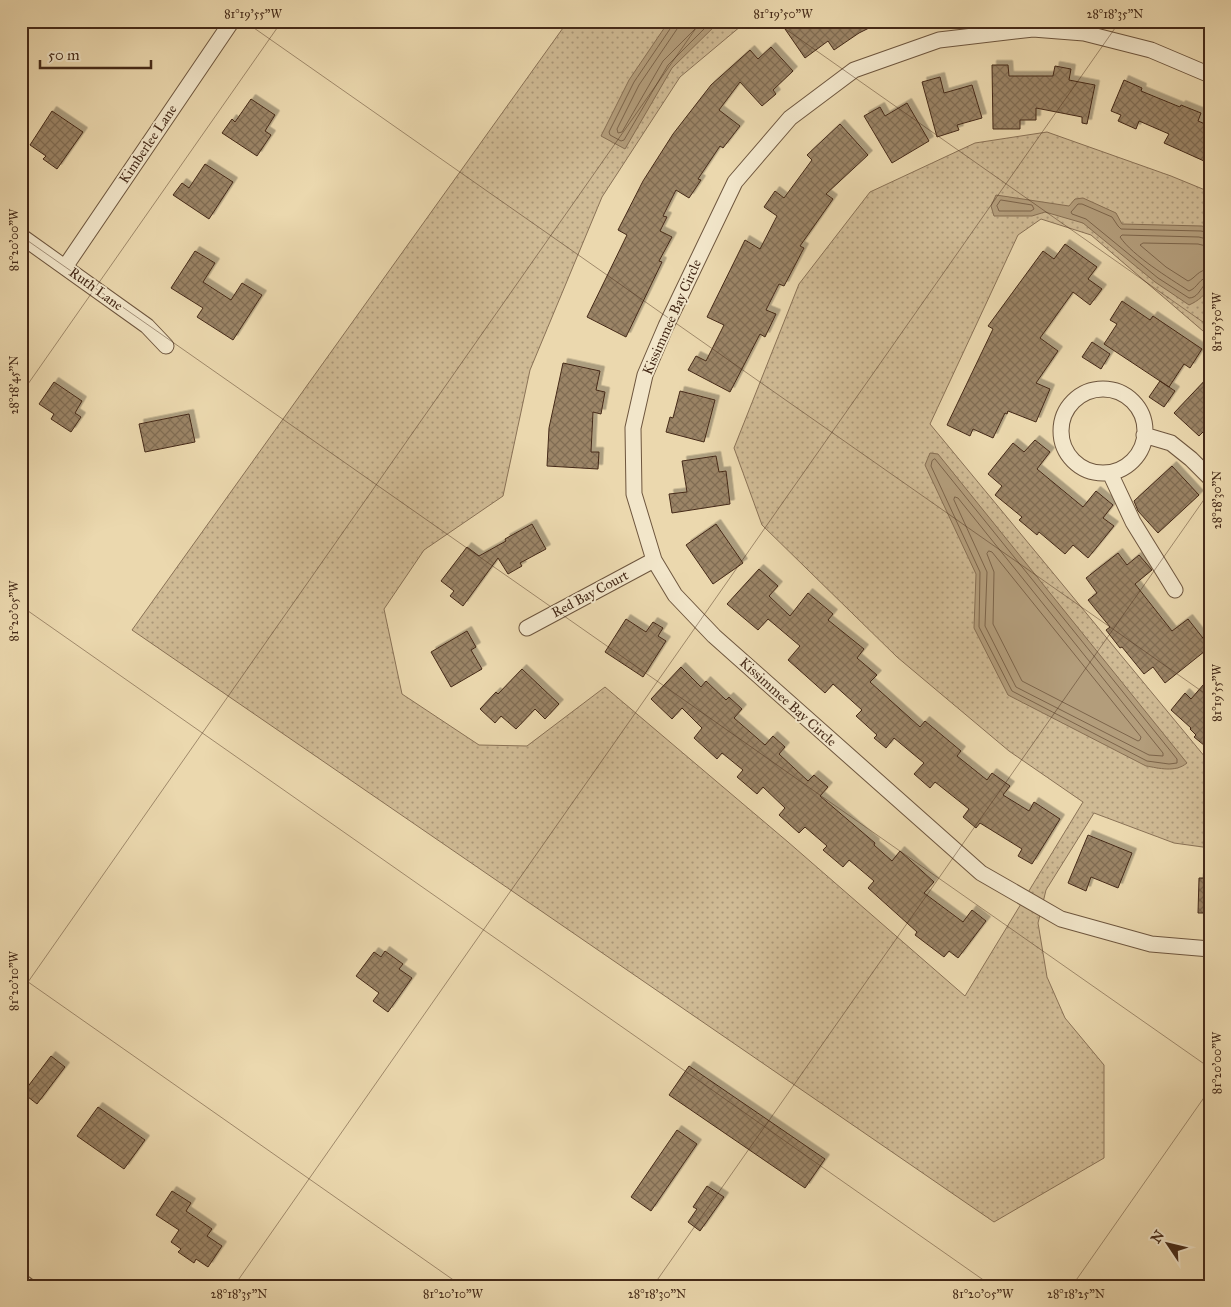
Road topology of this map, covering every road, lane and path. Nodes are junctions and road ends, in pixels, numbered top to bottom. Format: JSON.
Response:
{"nodes":[{"id":1,"x":232,"y":21,"type":"edge"},
{"id":2,"x":1210,"y":75,"type":"edge"},
{"id":3,"x":21,"y":236,"type":"edge"},
{"id":4,"x":66,"y":266,"type":"junction"},
{"id":5,"x":166,"y":346,"type":"dead end"},
{"id":6,"x":1144,"y":435,"type":"junction"},
{"id":7,"x":1110,"y":473,"type":"junction"},
{"id":8,"x":1210,"y":478,"type":"edge"},
{"id":9,"x":654,"y":560,"type":"junction"},
{"id":10,"x":1175,"y":590,"type":"dead end"},
{"id":11,"x":527,"y":628,"type":"dead end"},
{"id":12,"x":1210,"y":949,"type":"edge"},
{"id":13,"x":21,"y":1281,"type":"edge"},
{"id":14,"x":28,"y":1286,"type":"edge"}],
"edges":[{"from":1,"to":4,"type":"street","name":"Kimberlee Lane"},
{"from":2,"to":9,"type":"street","name":"Kissimmee Bay Circle"},
{"from":3,"to":4,"type":"street","name":"Ruth Lane"},
{"from":4,"to":5,"type":"street","name":"Ruth Lane"},
{"from":6,"to":7,"type":"street"},
{"from":6,"to":7,"type":"street"},
{"from":6,"to":8,"type":"street"},
{"from":7,"to":10,"type":"street"},
{"from":9,"to":11,"type":"street","name":"Red Bay Court"},
{"from":9,"to":12,"type":"street","name":"Kissimmee Bay Circle"},
{"from":13,"to":14,"type":"street"}]}
